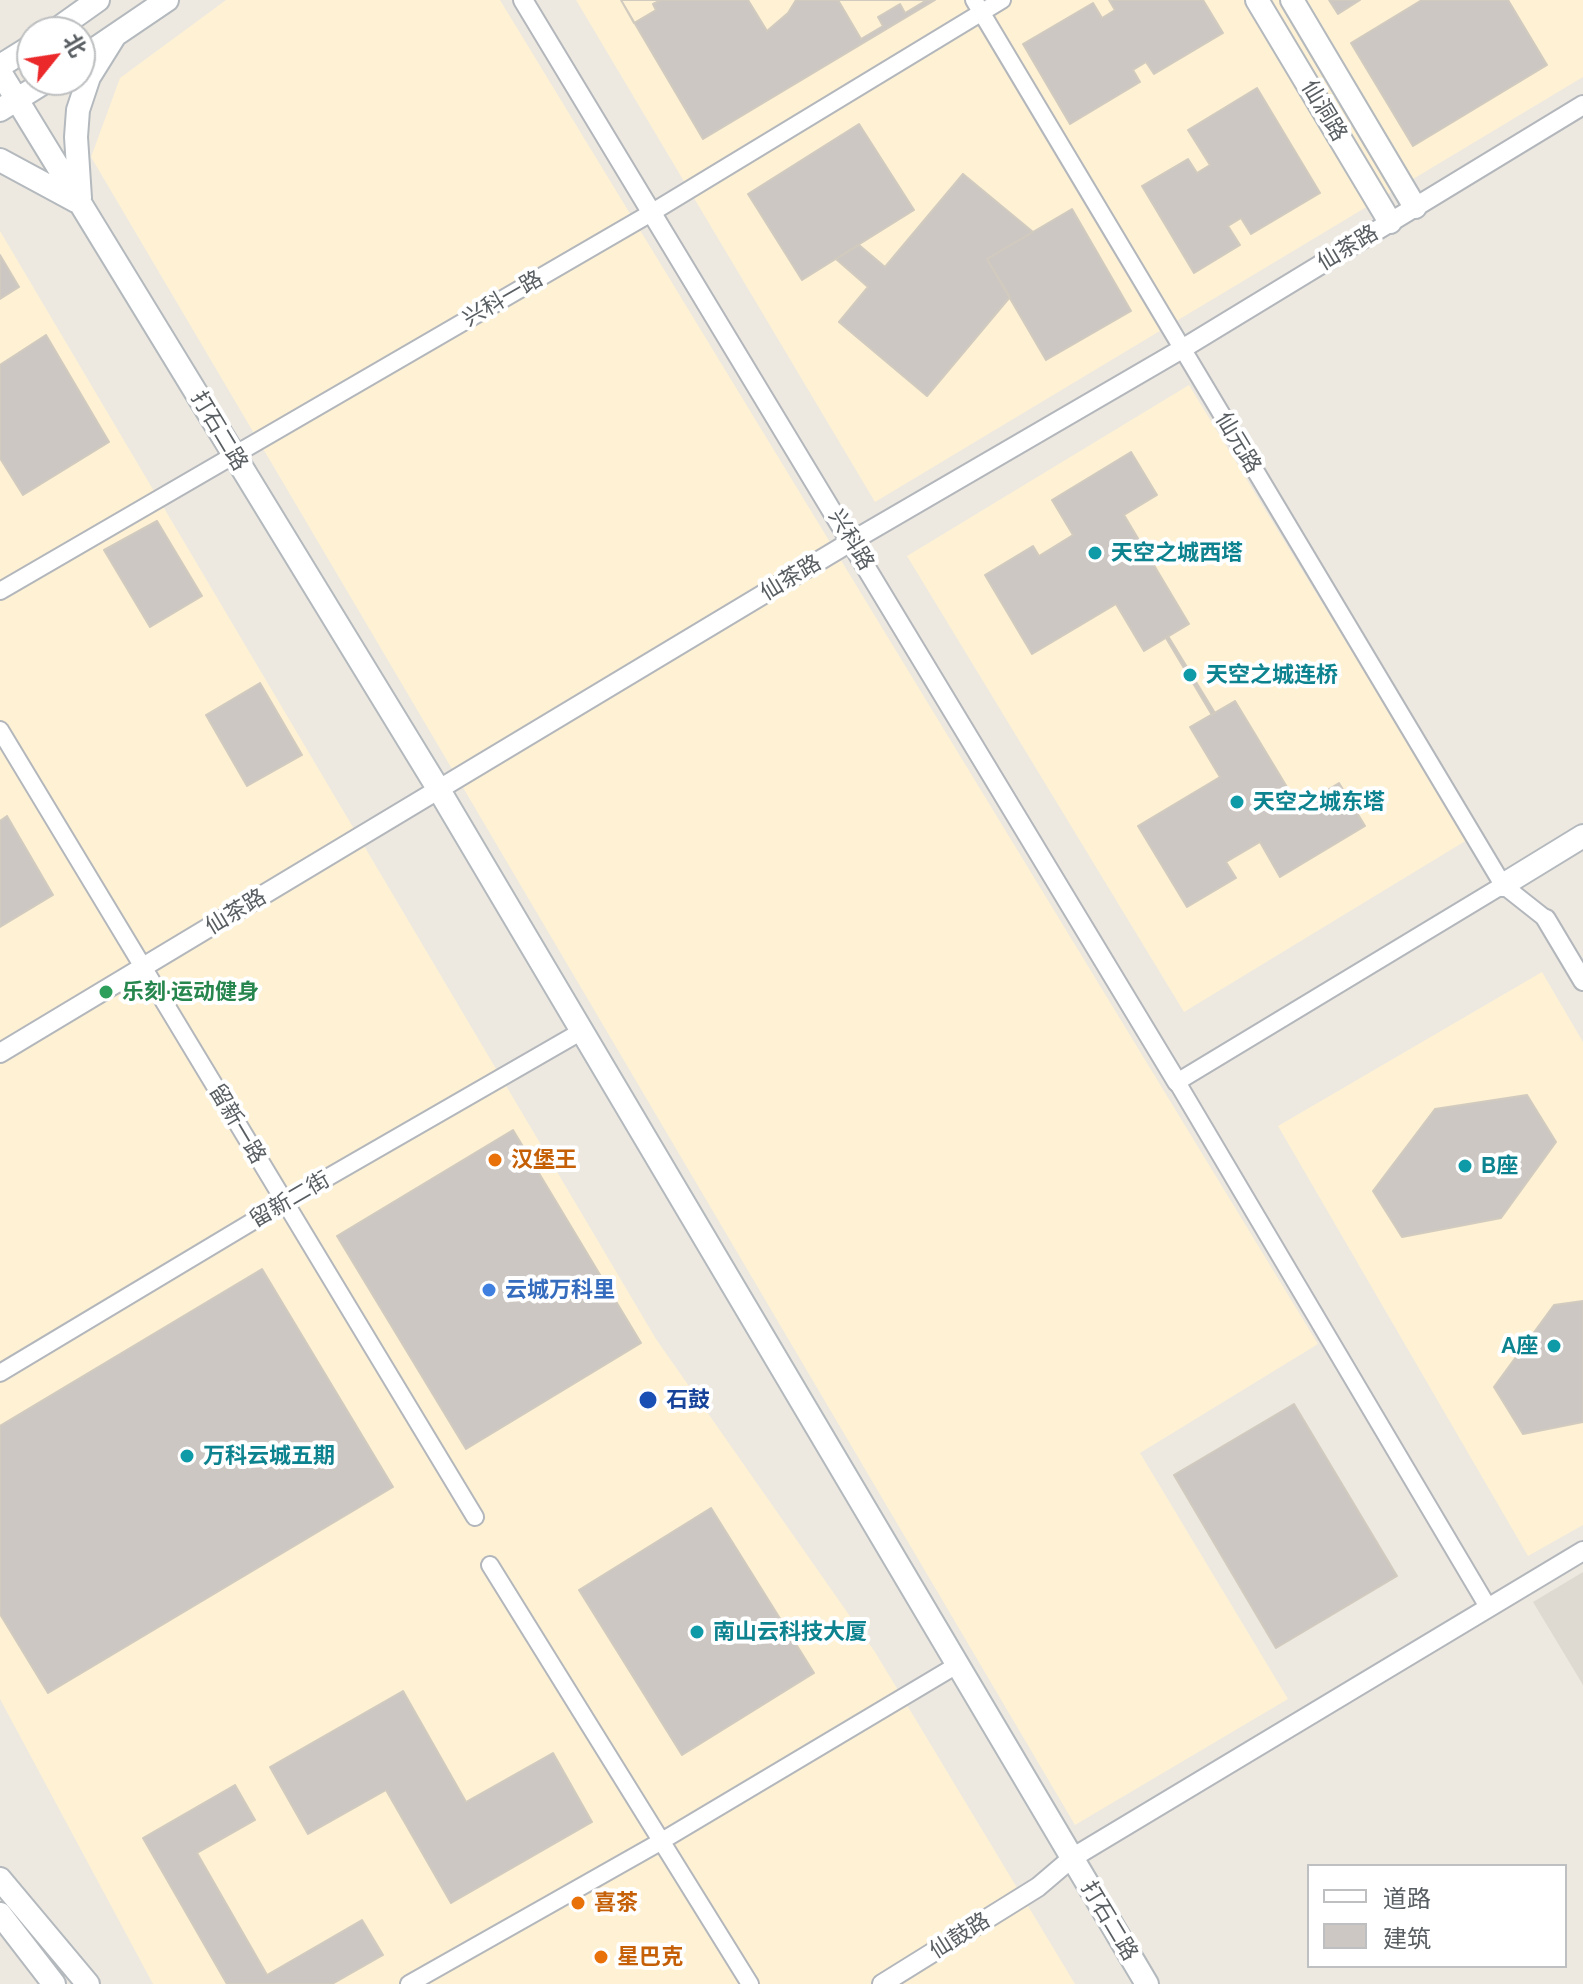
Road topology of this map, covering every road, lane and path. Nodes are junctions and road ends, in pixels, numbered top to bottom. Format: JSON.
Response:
{"nodes":[{"id":1,"x":98,"y":0,"type":"edge"},
{"id":2,"x":167,"y":0,"type":"edge"},
{"id":3,"x":523,"y":0,"type":"edge"},
{"id":4,"x":1002,"y":0,"type":"edge"},
{"id":5,"x":1257,"y":0,"type":"edge"},
{"id":6,"x":1292,"y":0,"type":"edge"},
{"id":7,"x":978,"y":6,"type":"edge"},
{"id":8,"x":76,"y":16,"type":"edge"},
{"id":9,"x":114,"y":37,"type":"junction"},
{"id":10,"x":96,"y":49,"type":"edge"},
{"id":11,"x":0,"y":69,"type":"edge"},
{"id":12,"x":8,"y":105,"type":"edge"},
{"id":13,"x":1583,"y":105,"type":"edge"},
{"id":14,"x":0,"y":160,"type":"edge"},
{"id":15,"x":80,"y":203,"type":"junction"},
{"id":16,"x":1415,"y":207,"type":"junction"},
{"id":17,"x":651,"y":213,"type":"junction"},
{"id":18,"x":1390,"y":222,"type":"junction"},
{"id":19,"x":1182,"y":349,"type":"junction"},
{"id":20,"x":234,"y":455,"type":"junction"},
{"id":21,"x":852,"y":541,"type":"junction"},
{"id":22,"x":0,"y":591,"type":"edge"},
{"id":23,"x":0,"y":730,"type":"edge"},
{"id":24,"x":439,"y":790,"type":"junction"},
{"id":25,"x":1583,"y":836,"type":"edge"},
{"id":26,"x":1503,"y":885,"type":"junction"},
{"id":27,"x":1546,"y":919,"type":"joint"},
{"id":28,"x":143,"y":968,"type":"junction"},
{"id":29,"x":1583,"y":981,"type":"edge"},
{"id":30,"x":582,"y":1031,"type":"junction"},
{"id":31,"x":0,"y":1053,"type":"edge"},
{"id":32,"x":1177,"y":1082,"type":"junction"},
{"id":33,"x":285,"y":1202,"type":"junction"},
{"id":34,"x":0,"y":1373,"type":"edge"},
{"id":35,"x":475,"y":1517,"type":"dead end"},
{"id":36,"x":1583,"y":1551,"type":"edge"},
{"id":37,"x":490,"y":1565,"type":"dead end"},
{"id":38,"x":1488,"y":1607,"type":"junction"},
{"id":39,"x":957,"y":1665,"type":"junction"},
{"id":40,"x":660,"y":1842,"type":"junction"},
{"id":41,"x":1072,"y":1858,"type":"junction"},
{"id":42,"x":0,"y":1879,"type":"edge"},
{"id":43,"x":0,"y":1914,"type":"edge"},
{"id":44,"x":54,"y":1984,"type":"edge"},
{"id":45,"x":88,"y":1984,"type":"edge"},
{"id":46,"x":409,"y":1984,"type":"edge"},
{"id":47,"x":750,"y":1984,"type":"edge"},
{"id":48,"x":882,"y":1984,"type":"edge"},
{"id":49,"x":1147,"y":1984,"type":"edge"}],
"edges":[{"from":1,"to":8,"type":"main road"},
{"from":2,"to":9,"type":"main road"},
{"from":3,"to":17,"type":"street","name":"兴科路"},
{"from":4,"to":7,"type":"street","name":"兴科一路"},
{"from":5,"to":18,"type":"main road","name":"仙洞路"},
{"from":6,"to":16,"type":"main road","name":"仙洞路"},
{"from":7,"to":17,"type":"street","name":"兴科一路"},
{"from":7,"to":19,"type":"street","name":"仙元路"},
{"from":9,"to":10,"type":"main road"},
{"from":9,"to":15,"type":"main road"},
{"from":11,"to":12,"type":"main road","name":"打石二路"},
{"from":12,"to":15,"type":"main road","name":"打石二路"},
{"from":13,"to":16,"type":"street","name":"仙茶路"},
{"from":14,"to":15,"type":"main road"},
{"from":15,"to":20,"type":"main road","name":"打石二路"},
{"from":16,"to":18,"type":"street","name":"仙茶路"},
{"from":17,"to":20,"type":"street","name":"兴科一路"},
{"from":17,"to":21,"type":"street","name":"兴科路"},
{"from":18,"to":19,"type":"street","name":"仙茶路"},
{"from":19,"to":21,"type":"street","name":"仙茶路"},
{"from":19,"to":26,"type":"street","name":"仙元路"},
{"from":20,"to":22,"type":"street","name":"兴科一路"},
{"from":20,"to":24,"type":"main road","name":"打石二路"},
{"from":21,"to":24,"type":"street","name":"仙茶路"},
{"from":21,"to":32,"type":"street","name":"兴科路"},
{"from":23,"to":28,"type":"street","name":"留新一路"},
{"from":24,"to":28,"type":"street","name":"仙茶路"},
{"from":24,"to":30,"type":"main road","name":"打石二路"},
{"from":25,"to":26,"type":"main road"},
{"from":26,"to":27,"type":"street"},
{"from":26,"to":32,"type":"street"},
{"from":27,"to":29,"type":"street"},
{"from":28,"to":31,"type":"street","name":"仙茶路"},
{"from":28,"to":33,"type":"street","name":"留新一路"},
{"from":30,"to":33,"type":"street","name":"留新二街"},
{"from":30,"to":39,"type":"main road","name":"打石二路"},
{"from":32,"to":38,"type":"street"},
{"from":33,"to":34,"type":"street","name":"留新二街"},
{"from":33,"to":35,"type":"street","name":"留新一路"},
{"from":36,"to":38,"type":"street","name":"仙鼓路"},
{"from":37,"to":40,"type":"street"},
{"from":38,"to":41,"type":"street","name":"仙鼓路"},
{"from":39,"to":40,"type":"street"},
{"from":39,"to":41,"type":"main road","name":"打石二路"},
{"from":40,"to":46,"type":"street"},
{"from":40,"to":47,"type":"street"},
{"from":41,"to":48,"type":"street","name":"仙鼓路"},
{"from":41,"to":49,"type":"main road","name":"打石二路"},
{"from":42,"to":45,"type":"main road"},
{"from":43,"to":44,"type":"main road"}]}
